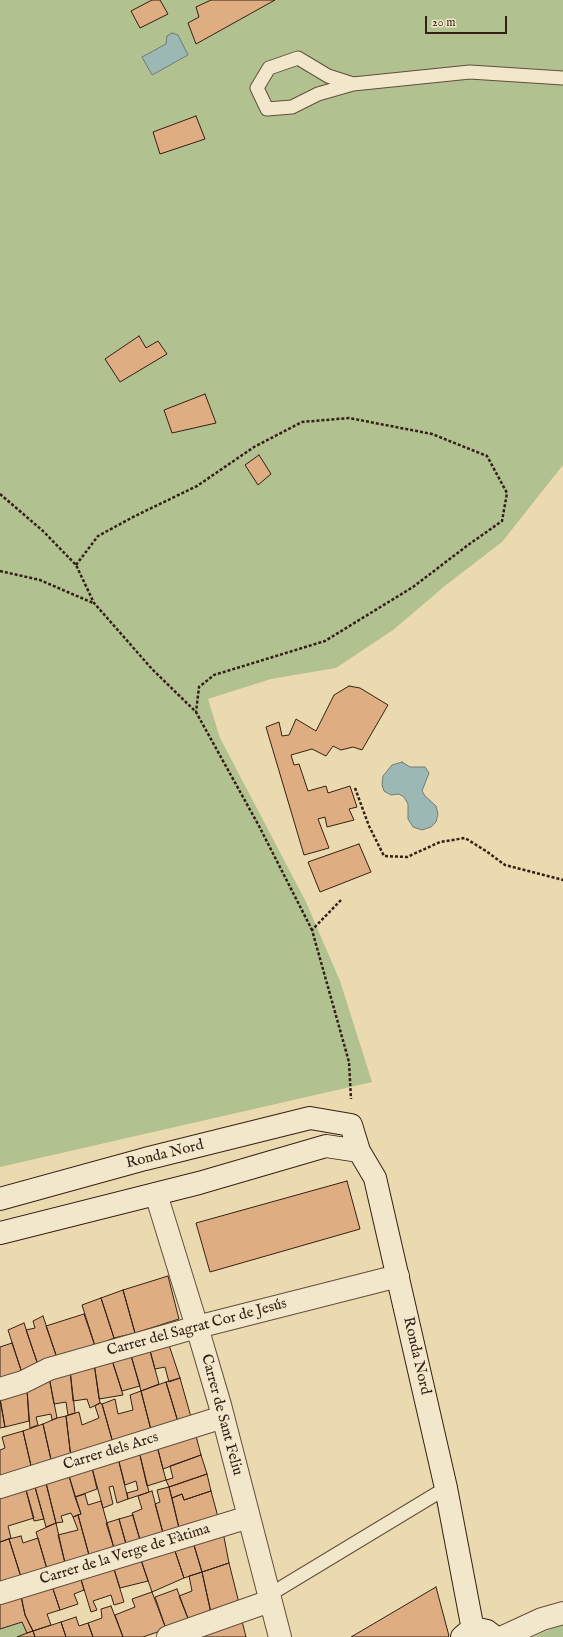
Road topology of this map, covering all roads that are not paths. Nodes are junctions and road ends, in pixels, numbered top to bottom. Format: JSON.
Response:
{"nodes":[{"id":1,"x":563,"y":78,"type":"edge"},
{"id":2,"x":353,"y":84,"type":"junction"},
{"id":3,"x":359,"y":1151,"type":"junction"},
{"id":4,"x":156,"y":1194,"type":"junction"},
{"id":5,"x":0,"y":1199,"type":"edge"},
{"id":6,"x":0,"y":1233,"type":"edge"},
{"id":7,"x":398,"y":1276,"type":"junction"},
{"id":8,"x":197,"y":1327,"type":"junction"},
{"id":9,"x":0,"y":1388,"type":"edge"},
{"id":10,"x":223,"y":1417,"type":"junction"},
{"id":11,"x":0,"y":1486,"type":"edge"},
{"id":12,"x":446,"y":1488,"type":"junction"},
{"id":13,"x":249,"y":1518,"type":"junction"},
{"id":14,"x":0,"y":1593,"type":"edge"},
{"id":15,"x":270,"y":1598,"type":"junction"},
{"id":16,"x":563,"y":1613,"type":"edge"},
{"id":17,"x":467,"y":1633,"type":"edge"},
{"id":18,"x":168,"y":1637,"type":"edge"},
{"id":19,"x":280,"y":1637,"type":"edge"},
{"id":20,"x":495,"y":1637,"type":"edge"},
{"id":21,"x":503,"y":1637,"type":"edge"}],
"edges":[{"from":1,"to":2,"type":"lane"},
{"from":2,"to":2,"type":"lane"},
{"from":3,"to":4,"type":"street"},
{"from":3,"to":5,"type":"street","name":"Ronda Nord"},
{"from":3,"to":7,"type":"street","name":"Ronda Nord"},
{"from":4,"to":6,"type":"street"},
{"from":4,"to":8,"type":"street","name":"Carrer de Sant Feliu"},
{"from":7,"to":8,"type":"street","name":"Carrer del Sagrat Cor de Jesús"},
{"from":7,"to":12,"type":"street","name":"Ronda Nord"},
{"from":8,"to":9,"type":"street","name":"Carrer del Sagrat Cor de Jesús"},
{"from":8,"to":10,"type":"street","name":"Carrer de Sant Feliu"},
{"from":10,"to":11,"type":"street","name":"Carrer dels Arcs"},
{"from":10,"to":13,"type":"street","name":"Carrer de Sant Feliu"},
{"from":12,"to":15,"type":"lane"},
{"from":12,"to":17,"type":"street","name":"Ronda Nord"},
{"from":13,"to":14,"type":"street","name":"Carrer de la Verge de Fàtima"},
{"from":13,"to":15,"type":"street","name":"Carrer de Sant Feliu"},
{"from":15,"to":18,"type":"street"},
{"from":15,"to":19,"type":"street","name":"Carrer de Sant Feliu"},
{"from":16,"to":21,"type":"street"},
{"from":17,"to":20,"type":"street"}]}
